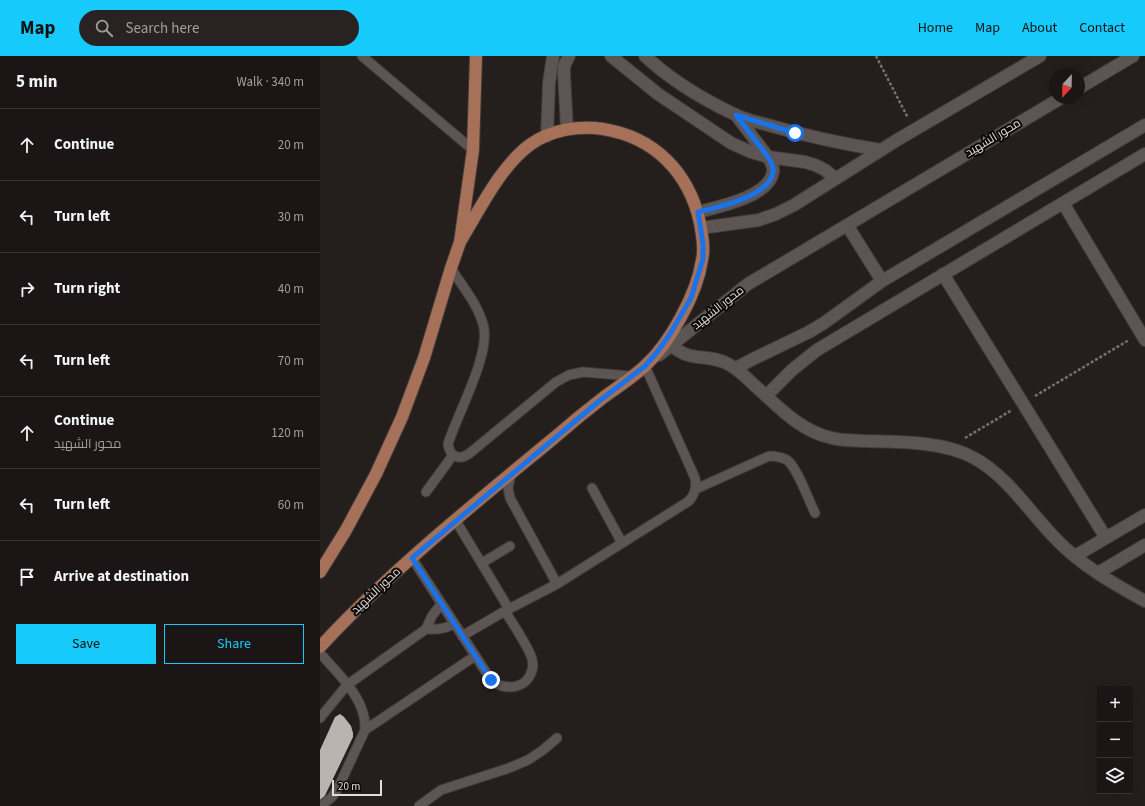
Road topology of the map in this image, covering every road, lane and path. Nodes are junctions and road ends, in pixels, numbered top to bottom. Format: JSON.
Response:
{"nodes":[{"id":1,"x":362,"y":56,"type":"edge"},
{"id":2,"x":476,"y":56,"type":"edge"},
{"id":3,"x":553,"y":56,"type":"edge"},
{"id":4,"x":569,"y":56,"type":"edge"},
{"id":5,"x":611,"y":56,"type":"edge"},
{"id":6,"x":645,"y":56,"type":"edge"},
{"id":7,"x":876,"y":56,"type":"edge"},
{"id":8,"x":1040,"y":56,"type":"edge"},
{"id":9,"x":1133,"y":56,"type":"edge"},
{"id":10,"x":1085,"y":84,"type":"edge"},
{"id":11,"x":1051,"y":104,"type":"edge"},
{"id":12,"x":736,"y":115,"type":"junction"},
{"id":13,"x":1145,"y":125,"type":"edge"},
{"id":14,"x":567,"y":129,"type":"junction"},
{"id":15,"x":914,"y":130,"type":"junction"},
{"id":16,"x":547,"y":136,"type":"junction"},
{"id":17,"x":473,"y":150,"type":"junction"},
{"id":18,"x":881,"y":150,"type":"junction"},
{"id":19,"x":1145,"y":154,"type":"edge"},
{"id":20,"x":768,"y":157,"type":"junction"},
{"id":21,"x":835,"y":178,"type":"junction"},
{"id":22,"x":1063,"y":203,"type":"junction"},
{"id":23,"x":698,"y":212,"type":"junction"},
{"id":24,"x":847,"y":225,"type":"junction"},
{"id":25,"x":701,"y":228,"type":"junction"},
{"id":26,"x":460,"y":242,"type":"junction"},
{"id":27,"x":451,"y":268,"type":"junction"},
{"id":28,"x":943,"y":274,"type":"junction"},
{"id":29,"x":882,"y":281,"type":"junction"},
{"id":30,"x":1143,"y":337,"type":"edge"},
{"id":31,"x":671,"y":345,"type":"junction"},
{"id":32,"x":645,"y":366,"type":"junction"},
{"id":33,"x":736,"y":368,"type":"junction"},
{"id":34,"x":631,"y":376,"type":"junction"},
{"id":35,"x":766,"y":396,"type":"junction"},
{"id":36,"x":1023,"y":404,"type":"junction"},
{"id":37,"x":949,"y":448,"type":"junction"},
{"id":38,"x":453,"y":455,"type":"junction"},
{"id":39,"x":511,"y":473,"type":"junction"},
{"id":40,"x":592,"y":488,"type":"dead end"},
{"id":41,"x":696,"y":489,"type":"junction"},
{"id":42,"x":426,"y":492,"type":"dead end"},
{"id":43,"x":815,"y":513,"type":"dead end"},
{"id":44,"x":1145,"y":515,"type":"edge"},
{"id":45,"x":456,"y":521,"type":"junction"},
{"id":46,"x":1106,"y":538,"type":"junction"},
{"id":47,"x":622,"y":543,"type":"junction"},
{"id":48,"x":1145,"y":545,"type":"edge"},
{"id":49,"x":510,"y":546,"type":"dead end"},
{"id":50,"x":1075,"y":556,"type":"junction"},
{"id":51,"x":412,"y":558,"type":"junction"},
{"id":52,"x":482,"y":563,"type":"junction"},
{"id":53,"x":320,"y":572,"type":"edge"},
{"id":54,"x":1098,"y":573,"type":"junction"},
{"id":55,"x":557,"y":584,"type":"junction"},
{"id":56,"x":1145,"y":601,"type":"edge"},
{"id":57,"x":441,"y":604,"type":"junction"},
{"id":58,"x":507,"y":610,"type":"junction"},
{"id":59,"x":454,"y":624,"type":"junction"},
{"id":60,"x":426,"y":629,"type":"junction"},
{"id":61,"x":462,"y":636,"type":"junction"},
{"id":62,"x":320,"y":647,"type":"edge"},
{"id":63,"x":320,"y":653,"type":"edge"},
{"id":64,"x":475,"y":656,"type":"junction"},
{"id":65,"x":347,"y":685,"type":"junction"},
{"id":66,"x":320,"y":718,"type":"edge"},
{"id":67,"x":365,"y":730,"type":"junction"},
{"id":68,"x":557,"y":738,"type":"dead end"},
{"id":69,"x":321,"y":806,"type":"edge"},
{"id":70,"x":418,"y":806,"type":"edge"}],
"edges":[{"from":1,"to":17,"type":"lane"},
{"from":2,"to":17,"type":"main road"},
{"from":3,"to":16,"type":"street"},
{"from":4,"to":14,"type":"street"},
{"from":5,"to":20,"type":"street"},
{"from":6,"to":12,"type":"street"},
{"from":7,"to":15,"type":"path"},
{"from":8,"to":15,"type":"street"},
{"from":9,"to":10,"type":"street"},
{"from":11,"to":24,"type":"street","name":"محور الشهيد"},
{"from":12,"to":18,"type":"street"},
{"from":12,"to":20,"type":"street"},
{"from":13,"to":29,"type":"street"},
{"from":14,"to":16,"type":"main road"},
{"from":14,"to":23,"type":"main road"},
{"from":15,"to":18,"type":"street"},
{"from":16,"to":26,"type":"main road"},
{"from":17,"to":26,"type":"main road"},
{"from":18,"to":21,"type":"street"},
{"from":19,"to":22,"type":"street"},
{"from":20,"to":21,"type":"street"},
{"from":20,"to":23,"type":"street"},
{"from":21,"to":25,"type":"street"},
{"from":22,"to":28,"type":"street"},
{"from":22,"to":30,"type":"street"},
{"from":23,"to":25,"type":"main road"},
{"from":24,"to":29,"type":"street"},
{"from":24,"to":31,"type":"street","name":"محور الشهيد"},
{"from":25,"to":32,"type":"main road"},
{"from":26,"to":27,"type":"main road"},
{"from":27,"to":38,"type":"lane"},
{"from":27,"to":53,"type":"main road"},
{"from":28,"to":35,"type":"street"},
{"from":28,"to":36,"type":"street"},
{"from":29,"to":33,"type":"street"},
{"from":30,"to":36,"type":"path"},
{"from":31,"to":32,"type":"street","name":"محور الشهيد"},
{"from":31,"to":33,"type":"street"},
{"from":32,"to":34,"type":"main road","name":"محور الشهيد"},
{"from":32,"to":41,"type":"lane"},
{"from":33,"to":35,"type":"street"},
{"from":34,"to":38,"type":"lane"},
{"from":34,"to":39,"type":"main road","name":"محور الشهيد"},
{"from":35,"to":37,"type":"street"},
{"from":36,"to":37,"type":"path"},
{"from":36,"to":46,"type":"street"},
{"from":37,"to":50,"type":"street"},
{"from":38,"to":42,"type":"lane"},
{"from":39,"to":45,"type":"main road","name":"محور الشهيد"},
{"from":39,"to":55,"type":"lane"},
{"from":40,"to":47,"type":"lane"},
{"from":41,"to":43,"type":"lane"},
{"from":41,"to":47,"type":"lane"},
{"from":44,"to":46,"type":"street"},
{"from":45,"to":51,"type":"main road","name":"محور الشهيد"},
{"from":45,"to":52,"type":"lane"},
{"from":46,"to":50,"type":"street"},
{"from":47,"to":55,"type":"lane"},
{"from":48,"to":54,"type":"street"},
{"from":49,"to":52,"type":"lane"},
{"from":50,"to":54,"type":"street"},
{"from":51,"to":57,"type":"lane"},
{"from":51,"to":62,"type":"main road","name":"محور الشهيد"},
{"from":52,"to":58,"type":"lane"},
{"from":54,"to":56,"type":"street"},
{"from":55,"to":58,"type":"lane"},
{"from":57,"to":59,"type":"lane"},
{"from":57,"to":60,"type":"lane"},
{"from":58,"to":61,"type":"lane"},
{"from":58,"to":64,"type":"lane"},
{"from":59,"to":60,"type":"lane"},
{"from":59,"to":61,"type":"lane"},
{"from":60,"to":65,"type":"lane"},
{"from":61,"to":64,"type":"lane"},
{"from":63,"to":65,"type":"lane"},
{"from":64,"to":67,"type":"lane"},
{"from":65,"to":66,"type":"lane"},
{"from":65,"to":67,"type":"lane"},
{"from":67,"to":69,"type":"lane"},
{"from":68,"to":70,"type":"lane"}]}
